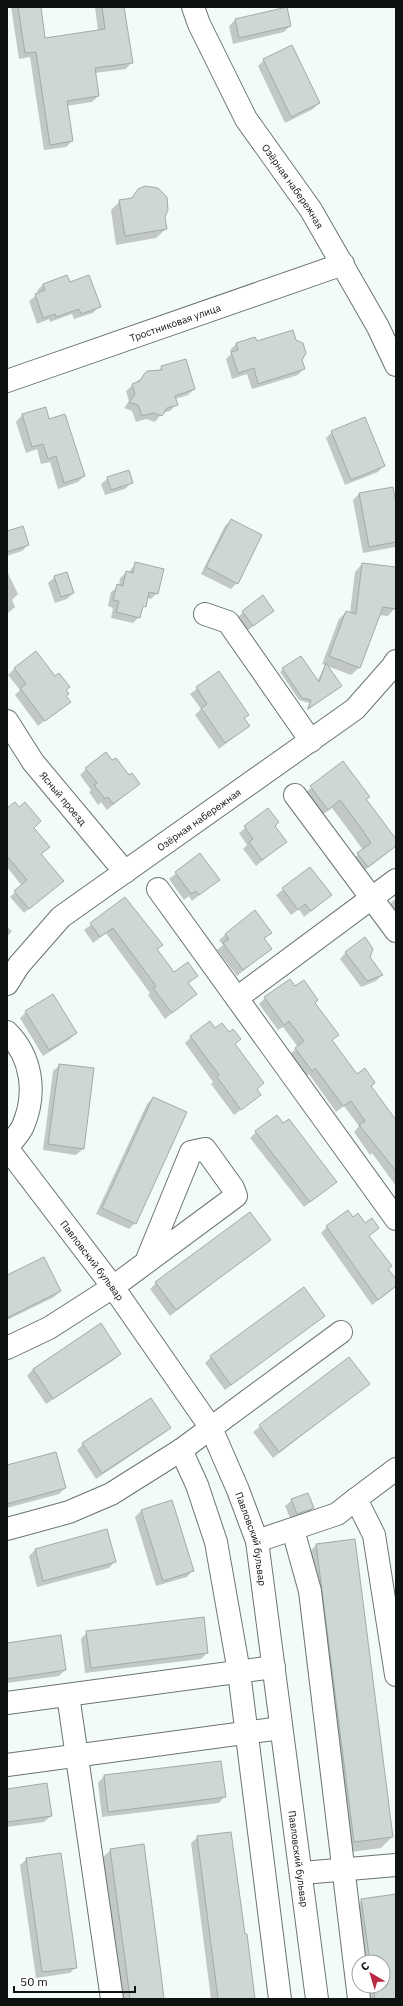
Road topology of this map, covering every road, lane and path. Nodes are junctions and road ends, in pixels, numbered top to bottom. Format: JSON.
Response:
{"nodes":[{"id":1,"x":193,"y":7,"type":"edge"},
{"id":2,"x":343,"y":264,"type":"junction"},
{"id":3,"x":396,"y":365,"type":"edge"},
{"id":4,"x":7,"y":381,"type":"edge"},
{"id":5,"x":205,"y":614,"type":"dead end"},
{"id":6,"x":396,"y":661,"type":"edge"},
{"id":7,"x":7,"y":721,"type":"edge"},
{"id":8,"x":311,"y":741,"type":"junction"},
{"id":9,"x":295,"y":795,"type":"dead end"},
{"id":10,"x":125,"y":872,"type":"junction"},
{"id":11,"x":396,"y":880,"type":"edge"},
{"id":12,"x":158,"y":889,"type":"dead end"},
{"id":13,"x":372,"y":899,"type":"junction"},
{"id":14,"x":396,"y":931,"type":"edge"},
{"id":15,"x":7,"y":984,"type":"edge"},
{"id":16,"x":237,"y":998,"type":"junction"},
{"id":17,"x":7,"y":1032,"type":"edge"},
{"id":18,"x":7,"y":1148,"type":"edge"},
{"id":19,"x":396,"y":1219,"type":"edge"},
{"id":20,"x":146,"y":1262,"type":"junction"},
{"id":21,"x":113,"y":1287,"type":"junction"},
{"id":22,"x":341,"y":1332,"type":"dead end"},
{"id":23,"x":7,"y":1348,"type":"edge"},
{"id":24,"x":211,"y":1428,"type":"junction"},
{"id":25,"x":181,"y":1450,"type":"junction"},
{"id":26,"x":396,"y":1469,"type":"edge"},
{"id":27,"x":356,"y":1499,"type":"junction"},
{"id":28,"x":7,"y":1529,"type":"edge"},
{"id":29,"x":293,"y":1530,"type":"junction"},
{"id":30,"x":257,"y":1541,"type":"junction"},
{"id":31,"x":274,"y":1667,"type":"junction"},
{"id":32,"x":239,"y":1672,"type":"junction"},
{"id":33,"x":396,"y":1675,"type":"edge"},
{"id":34,"x":68,"y":1695,"type":"junction"},
{"id":35,"x":7,"y":1703,"type":"edge"},
{"id":36,"x":282,"y":1728,"type":"junction"},
{"id":37,"x":245,"y":1733,"type":"junction"},
{"id":38,"x":77,"y":1756,"type":"junction"},
{"id":39,"x":7,"y":1765,"type":"edge"},
{"id":40,"x":396,"y":1865,"type":"edge"},
{"id":41,"x":342,"y":1870,"type":"junction"},
{"id":42,"x":302,"y":1873,"type":"junction"},
{"id":43,"x":112,"y":1999,"type":"edge"},
{"id":44,"x":280,"y":1999,"type":"edge"},
{"id":45,"x":317,"y":1999,"type":"edge"},
{"id":46,"x":359,"y":1999,"type":"edge"}],
"edges":[{"from":1,"to":2,"type":"street","name":"Озёрная набережная"},
{"from":2,"to":3,"type":"street","name":"Озёрная набережная"},
{"from":2,"to":4,"type":"street","name":"Тростниковая улица"},
{"from":5,"to":8,"type":"street"},
{"from":6,"to":8,"type":"street","name":"Озёрная набережная"},
{"from":7,"to":10,"type":"street","name":"Ясный проезд"},
{"from":8,"to":10,"type":"street","name":"Озёрная набережная"},
{"from":9,"to":13,"type":"street"},
{"from":10,"to":15,"type":"street","name":"Озёрная набережная"},
{"from":11,"to":13,"type":"street"},
{"from":12,"to":16,"type":"street"},
{"from":13,"to":14,"type":"street"},
{"from":13,"to":16,"type":"street"},
{"from":16,"to":19,"type":"street"},
{"from":17,"to":18,"type":"street"},
{"from":18,"to":21,"type":"street","name":"Павловский бульвар"},
{"from":20,"to":20,"type":"street"},
{"from":20,"to":21,"type":"street"},
{"from":21,"to":23,"type":"street"},
{"from":21,"to":24,"type":"street","name":"Павловский бульвар"},
{"from":22,"to":24,"type":"street"},
{"from":24,"to":25,"type":"street"},
{"from":24,"to":30,"type":"street","name":"Павловский бульвар"},
{"from":25,"to":28,"type":"street"},
{"from":25,"to":32,"type":"street"},
{"from":26,"to":27,"type":"street"},
{"from":27,"to":29,"type":"street"},
{"from":27,"to":33,"type":"street"},
{"from":29,"to":30,"type":"street"},
{"from":29,"to":41,"type":"street"},
{"from":30,"to":31,"type":"street","name":"Павловский бульвар"},
{"from":31,"to":32,"type":"street"},
{"from":31,"to":36,"type":"street","name":"Павловский бульвар"},
{"from":32,"to":34,"type":"street"},
{"from":32,"to":37,"type":"street"},
{"from":34,"to":35,"type":"street"},
{"from":34,"to":38,"type":"street"},
{"from":36,"to":37,"type":"street"},
{"from":36,"to":42,"type":"street","name":"Павловский бульвар"},
{"from":37,"to":38,"type":"street"},
{"from":37,"to":44,"type":"street"},
{"from":38,"to":39,"type":"street"},
{"from":38,"to":43,"type":"street"},
{"from":40,"to":41,"type":"street"},
{"from":41,"to":42,"type":"street"},
{"from":41,"to":46,"type":"street"},
{"from":42,"to":45,"type":"street","name":"Павловский бульвар"}]}
